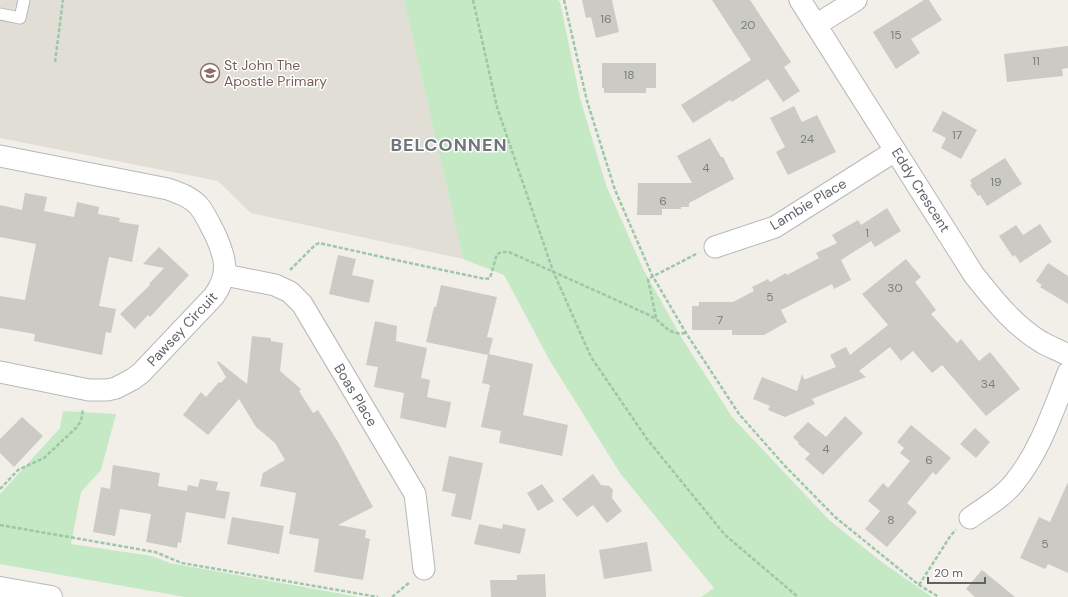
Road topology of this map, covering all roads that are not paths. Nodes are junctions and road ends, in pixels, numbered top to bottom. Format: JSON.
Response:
{"nodes":[{"id":1,"x":24,"y":0,"type":"edge"},
{"id":2,"x":800,"y":0,"type":"edge"},
{"id":3,"x":856,"y":0,"type":"edge"},
{"id":4,"x":0,"y":14,"type":"edge"},
{"id":5,"x":816,"y":25,"type":"junction"},
{"id":6,"x":896,"y":150,"type":"junction"},
{"id":7,"x":0,"y":156,"type":"edge"},
{"id":8,"x":715,"y":247,"type":"road end"},
{"id":9,"x":225,"y":275,"type":"junction"},
{"id":10,"x":1068,"y":355,"type":"edge"},
{"id":11,"x":0,"y":372,"type":"edge"},
{"id":12,"x":1068,"y":373,"type":"edge"},
{"id":13,"x":970,"y":518,"type":"road end"},
{"id":14,"x":424,"y":569,"type":"dead end"},
{"id":15,"x":0,"y":588,"type":"edge"},
{"id":16,"x":51,"y":597,"type":"edge"}],
"edges":[{"from":1,"to":4,"type":"lane"},
{"from":2,"to":5,"type":"street","name":"Eddy Crescent"},
{"from":3,"to":5,"type":"street"},
{"from":5,"to":6,"type":"street","name":"Eddy Crescent"},
{"from":6,"to":8,"type":"street","name":"Lambie Place"},
{"from":6,"to":10,"type":"street","name":"Eddy Crescent"},
{"from":7,"to":9,"type":"street","name":"Pawsey Circuit"},
{"from":9,"to":11,"type":"street","name":"Pawsey Circuit"},
{"from":9,"to":14,"type":"street","name":"Boas Place"},
{"from":12,"to":13,"type":"street"},
{"from":15,"to":16,"type":"main road"}]}
